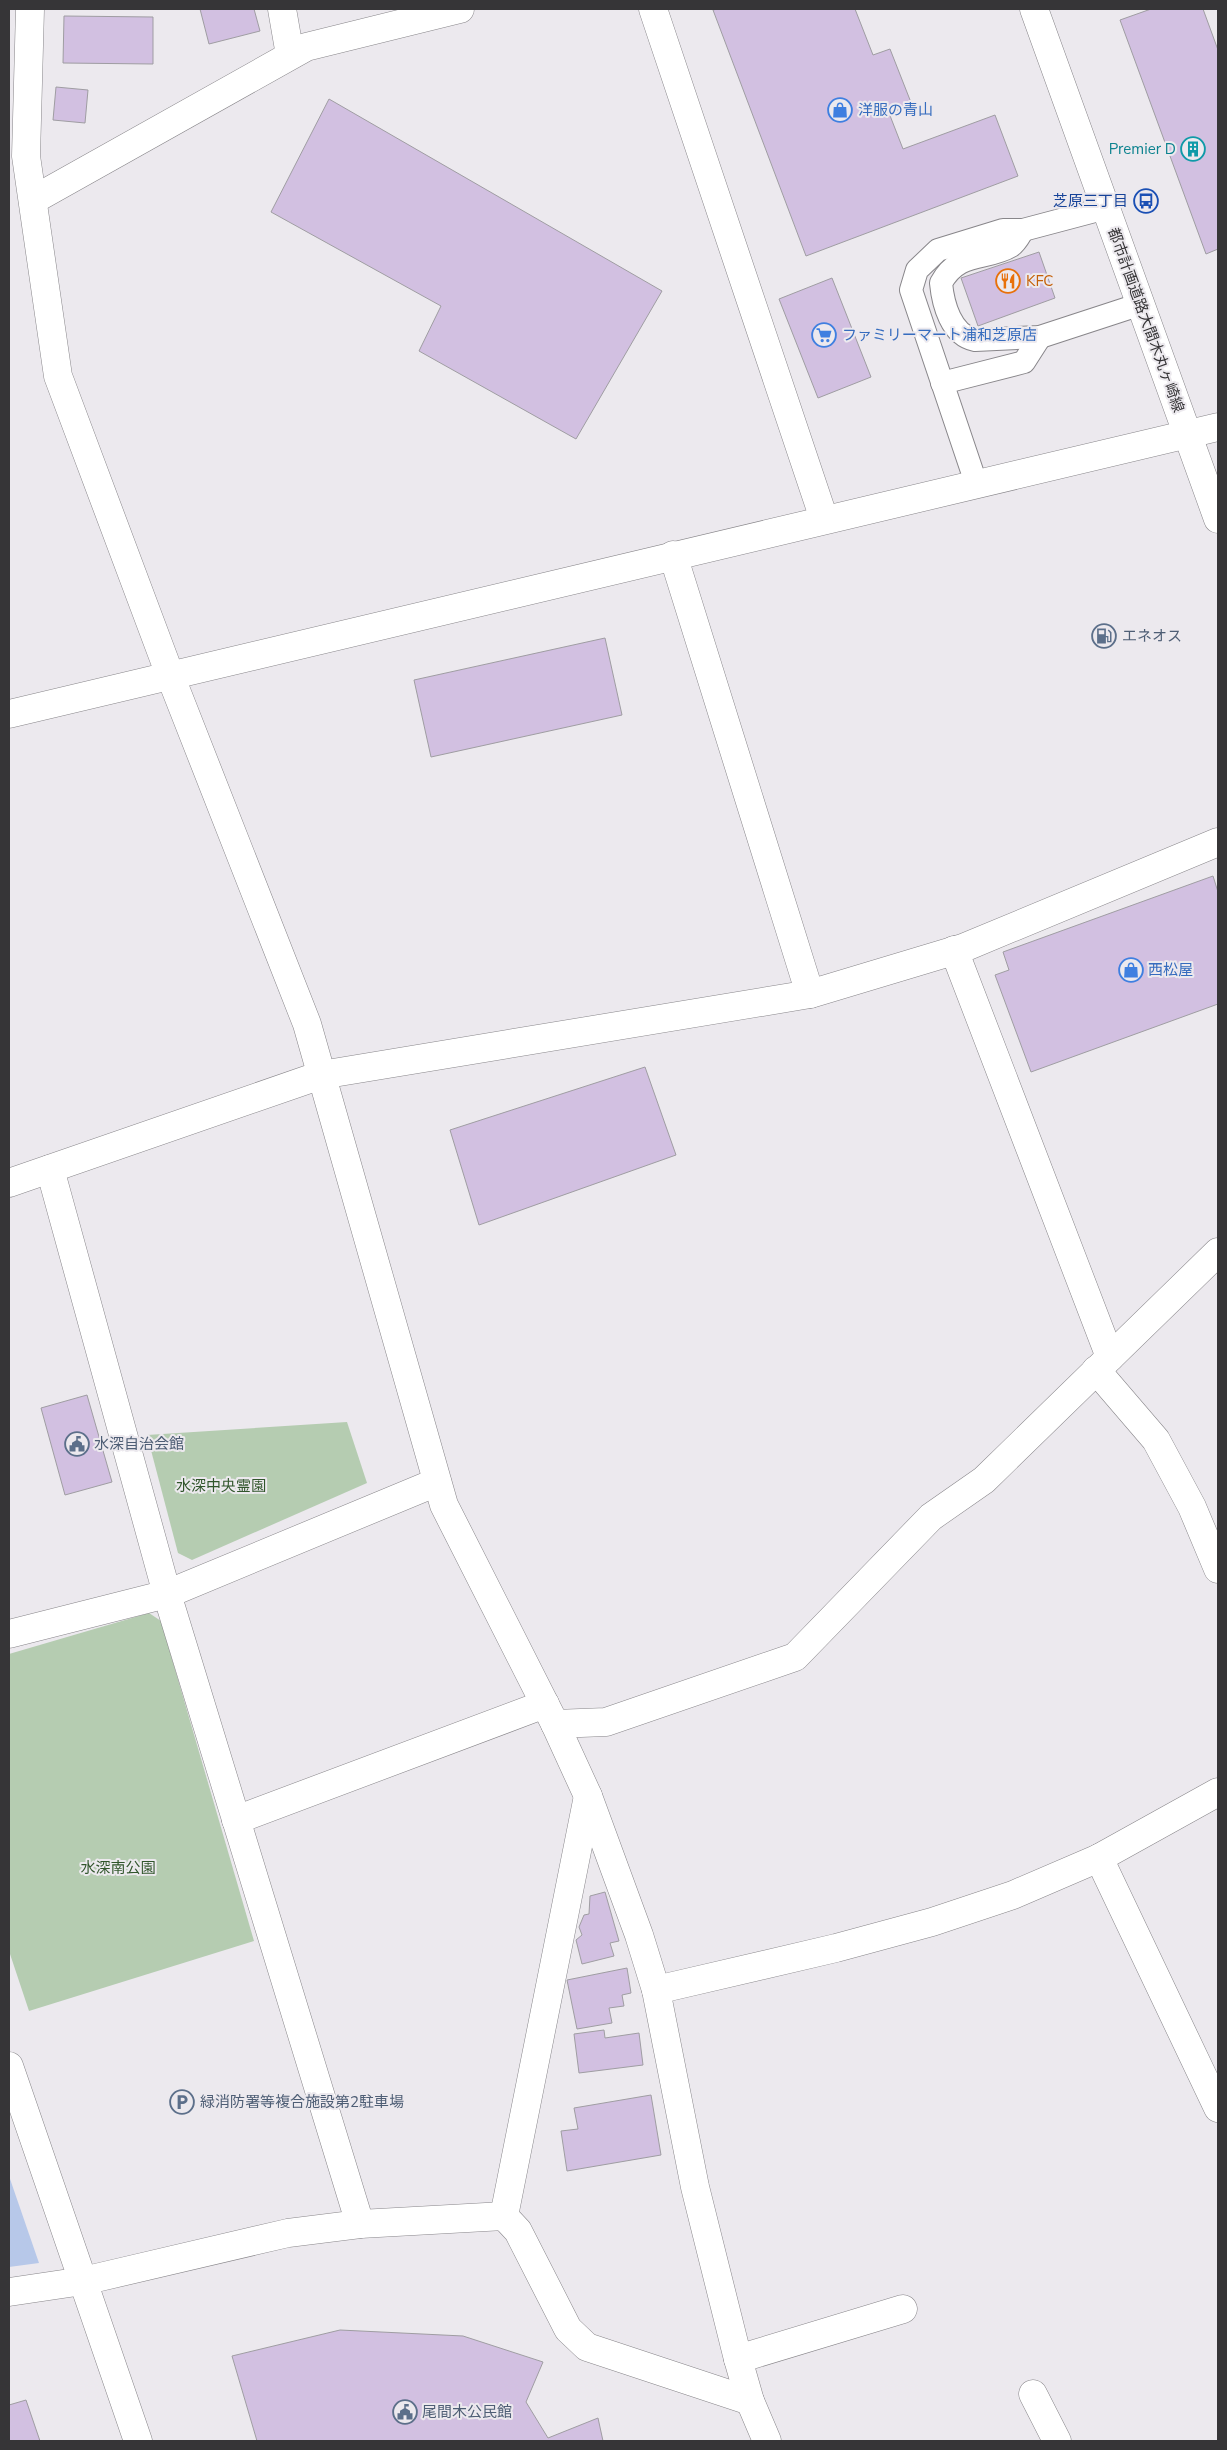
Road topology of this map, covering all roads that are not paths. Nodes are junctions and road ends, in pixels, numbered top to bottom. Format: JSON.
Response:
{"nodes":[{"id":1,"x":30,"y":9,"type":"edge"},
{"id":2,"x":282,"y":9,"type":"edge"},
{"id":3,"x":460,"y":9,"type":"edge"},
{"id":4,"x":653,"y":9,"type":"edge"},
{"id":5,"x":1034,"y":9,"type":"edge"},
{"id":6,"x":19,"y":47,"type":"edge"},
{"id":7,"x":290,"y":55,"type":"junction"},
{"id":8,"x":33,"y":200,"type":"junction"},
{"id":9,"x":1106,"y":208,"type":"junction"},
{"id":10,"x":1023,"y":230,"type":"junction"},
{"id":11,"x":1141,"y":304,"type":"junction"},
{"id":12,"x":1040,"y":338,"type":"junction"},
{"id":13,"x":942,"y":383,"type":"junction"},
{"id":14,"x":1218,"y":427,"type":"edge"},
{"id":15,"x":1187,"y":434,"type":"junction"},
{"id":16,"x":976,"y":484,"type":"junction"},
{"id":17,"x":824,"y":519,"type":"junction"},
{"id":18,"x":1218,"y":519,"type":"edge"},
{"id":19,"x":673,"y":555,"type":"junction"},
{"id":20,"x":170,"y":675,"type":"junction"},
{"id":21,"x":9,"y":714,"type":"edge"},
{"id":22,"x":1218,"y":842,"type":"edge"},
{"id":23,"x":954,"y":950,"type":"junction"},
{"id":24,"x":810,"y":994,"type":"junction"},
{"id":25,"x":321,"y":1075,"type":"junction"},
{"id":26,"x":50,"y":1169,"type":"junction"},
{"id":27,"x":9,"y":1184,"type":"edge"},
{"id":28,"x":1218,"y":1252,"type":"edge"},
{"id":29,"x":1103,"y":1363,"type":"junction"},
{"id":30,"x":437,"y":1482,"type":"junction"},
{"id":31,"x":1218,"y":1569,"type":"edge"},
{"id":32,"x":167,"y":1594,"type":"junction"},
{"id":33,"x":9,"y":1634,"type":"edge"},
{"id":34,"x":550,"y":1714,"type":"junction"},
{"id":35,"x":1218,"y":1792,"type":"edge"},
{"id":36,"x":588,"y":1796,"type":"junction"},
{"id":37,"x":236,"y":1820,"type":"junction"},
{"id":38,"x":1099,"y":1858,"type":"junction"},
{"id":39,"x":656,"y":1990,"type":"junction"},
{"id":40,"x":9,"y":2066,"type":"edge"},
{"id":41,"x":1218,"y":2108,"type":"edge"},
{"id":42,"x":504,"y":2216,"type":"junction"},
{"id":43,"x":360,"y":2224,"type":"junction"},
{"id":44,"x":83,"y":2280,"type":"junction"},
{"id":45,"x":9,"y":2292,"type":"edge"},
{"id":46,"x":903,"y":2309,"type":"dead end"},
{"id":47,"x":738,"y":2359,"type":"junction"},
{"id":48,"x":1033,"y":2394,"type":"dead end"},
{"id":49,"x":750,"y":2401,"type":"junction"},
{"id":50,"x":138,"y":2441,"type":"edge"},
{"id":51,"x":767,"y":2441,"type":"edge"},
{"id":52,"x":1057,"y":2441,"type":"edge"}],
"edges":[{"from":1,"to":6,"type":"street"},
{"from":2,"to":7,"type":"street"},
{"from":3,"to":7,"type":"street"},
{"from":4,"to":17,"type":"street"},
{"from":5,"to":9,"type":"street","name":"都市計画道路大間木丸ヶ崎線"},
{"from":6,"to":8,"type":"street"},
{"from":7,"to":8,"type":"street"},
{"from":8,"to":20,"type":"street"},
{"from":9,"to":10,"type":"lane"},
{"from":9,"to":11,"type":"street","name":"都市計画道路大間木丸ヶ崎線"},
{"from":10,"to":12,"type":"lane"},
{"from":10,"to":13,"type":"lane"},
{"from":11,"to":12,"type":"lane"},
{"from":11,"to":15,"type":"street","name":"都市計画道路大間木丸ヶ崎線"},
{"from":12,"to":13,"type":"lane"},
{"from":13,"to":16,"type":"lane"},
{"from":14,"to":15,"type":"street"},
{"from":15,"to":16,"type":"street"},
{"from":15,"to":18,"type":"street","name":"都市計画道路大間木丸ヶ崎線"},
{"from":16,"to":17,"type":"street"},
{"from":17,"to":19,"type":"street"},
{"from":19,"to":20,"type":"street"},
{"from":19,"to":24,"type":"street"},
{"from":20,"to":21,"type":"street"},
{"from":20,"to":25,"type":"street"},
{"from":22,"to":23,"type":"street"},
{"from":23,"to":24,"type":"street"},
{"from":23,"to":29,"type":"street"},
{"from":24,"to":25,"type":"street"},
{"from":25,"to":26,"type":"street"},
{"from":25,"to":30,"type":"street"},
{"from":26,"to":27,"type":"street"},
{"from":26,"to":32,"type":"street"},
{"from":28,"to":29,"type":"street"},
{"from":29,"to":31,"type":"street"},
{"from":29,"to":34,"type":"street"},
{"from":30,"to":32,"type":"street"},
{"from":30,"to":34,"type":"street"},
{"from":32,"to":33,"type":"street"},
{"from":32,"to":37,"type":"street"},
{"from":34,"to":36,"type":"street"},
{"from":34,"to":37,"type":"street"},
{"from":35,"to":38,"type":"street"},
{"from":36,"to":39,"type":"street"},
{"from":36,"to":42,"type":"street"},
{"from":37,"to":43,"type":"street"},
{"from":38,"to":39,"type":"street"},
{"from":38,"to":41,"type":"street"},
{"from":39,"to":47,"type":"street"},
{"from":40,"to":44,"type":"street"},
{"from":42,"to":43,"type":"street"},
{"from":42,"to":49,"type":"street"},
{"from":43,"to":44,"type":"street"},
{"from":44,"to":45,"type":"street"},
{"from":44,"to":50,"type":"street"},
{"from":46,"to":47,"type":"street"},
{"from":47,"to":49,"type":"street"},
{"from":48,"to":52,"type":"street"},
{"from":49,"to":51,"type":"street"}]}
